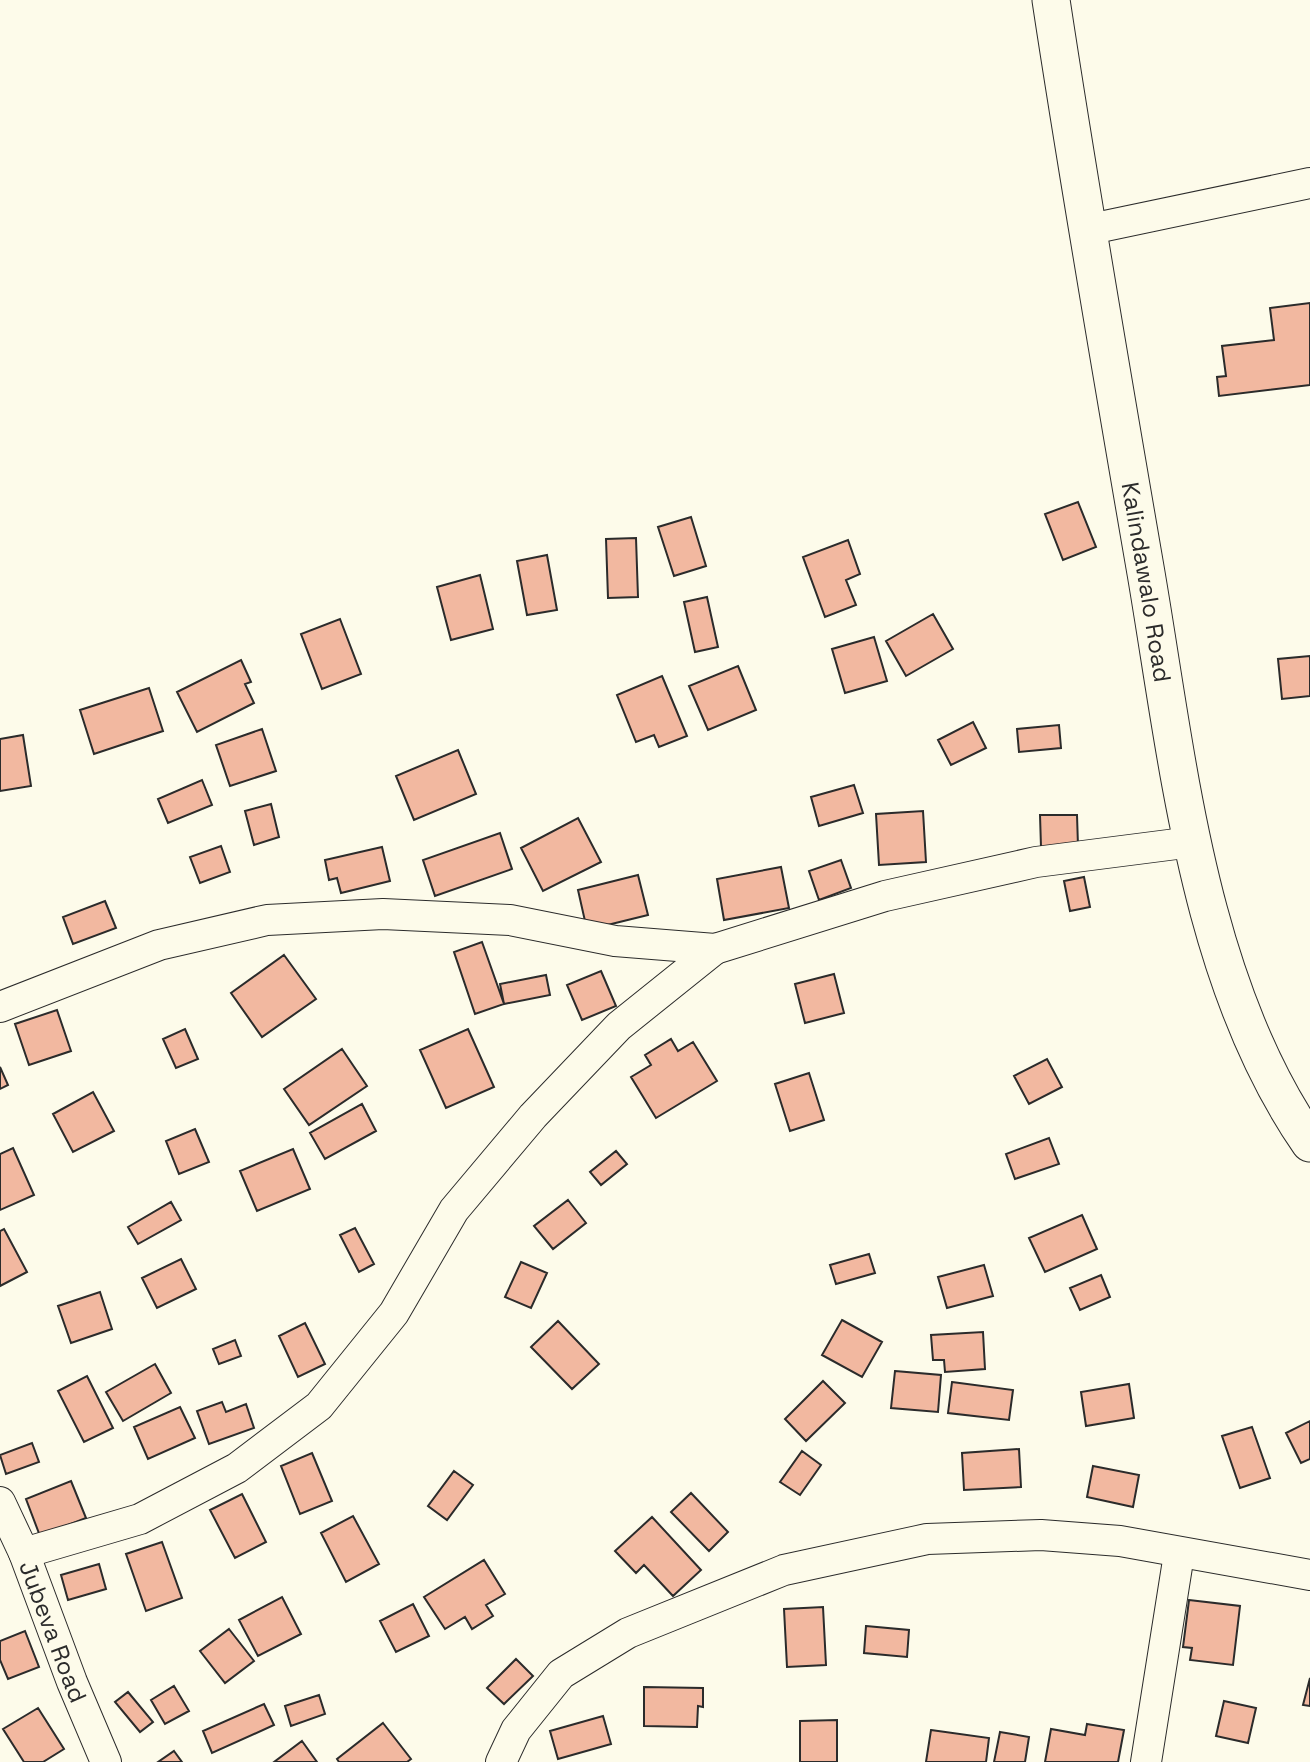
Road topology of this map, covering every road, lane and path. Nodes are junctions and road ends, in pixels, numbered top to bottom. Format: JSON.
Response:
{"nodes":[{"id":1,"x":1051,"y":0,"type":"edge"},
{"id":2,"x":1310,"y":183,"type":"edge"},
{"id":3,"x":1086,"y":230,"type":"junction"},
{"id":4,"x":1192,"y":842,"type":"junction"},
{"id":5,"x":715,"y":949,"type":"junction"},
{"id":6,"x":0,"y":1007,"type":"edge"},
{"id":7,"x":1310,"y":1143,"type":"edge"},
{"id":8,"x":0,"y":1502,"type":"edge"},
{"id":9,"x":24,"y":1553,"type":"junction"},
{"id":10,"x":1179,"y":1553,"type":"junction"},
{"id":11,"x":1310,"y":1575,"type":"edge"},
{"id":12,"x":104,"y":1761,"type":"edge"},
{"id":13,"x":500,"y":1762,"type":"edge"},
{"id":14,"x":1146,"y":1762,"type":"edge"}],
"edges":[{"from":1,"to":3,"type":"street","name":"Kalindawalo Road"},
{"from":2,"to":3,"type":"street"},
{"from":3,"to":4,"type":"street","name":"Kalindawalo Road"},
{"from":4,"to":5,"type":"street"},
{"from":4,"to":7,"type":"street","name":"Kalindawalo Road"},
{"from":5,"to":6,"type":"street"},
{"from":5,"to":9,"type":"street"},
{"from":8,"to":9,"type":"street","name":"Jubeva Road"},
{"from":9,"to":12,"type":"street","name":"Jubeva Road"},
{"from":10,"to":11,"type":"street"},
{"from":10,"to":13,"type":"street"},
{"from":10,"to":14,"type":"street"}]}
